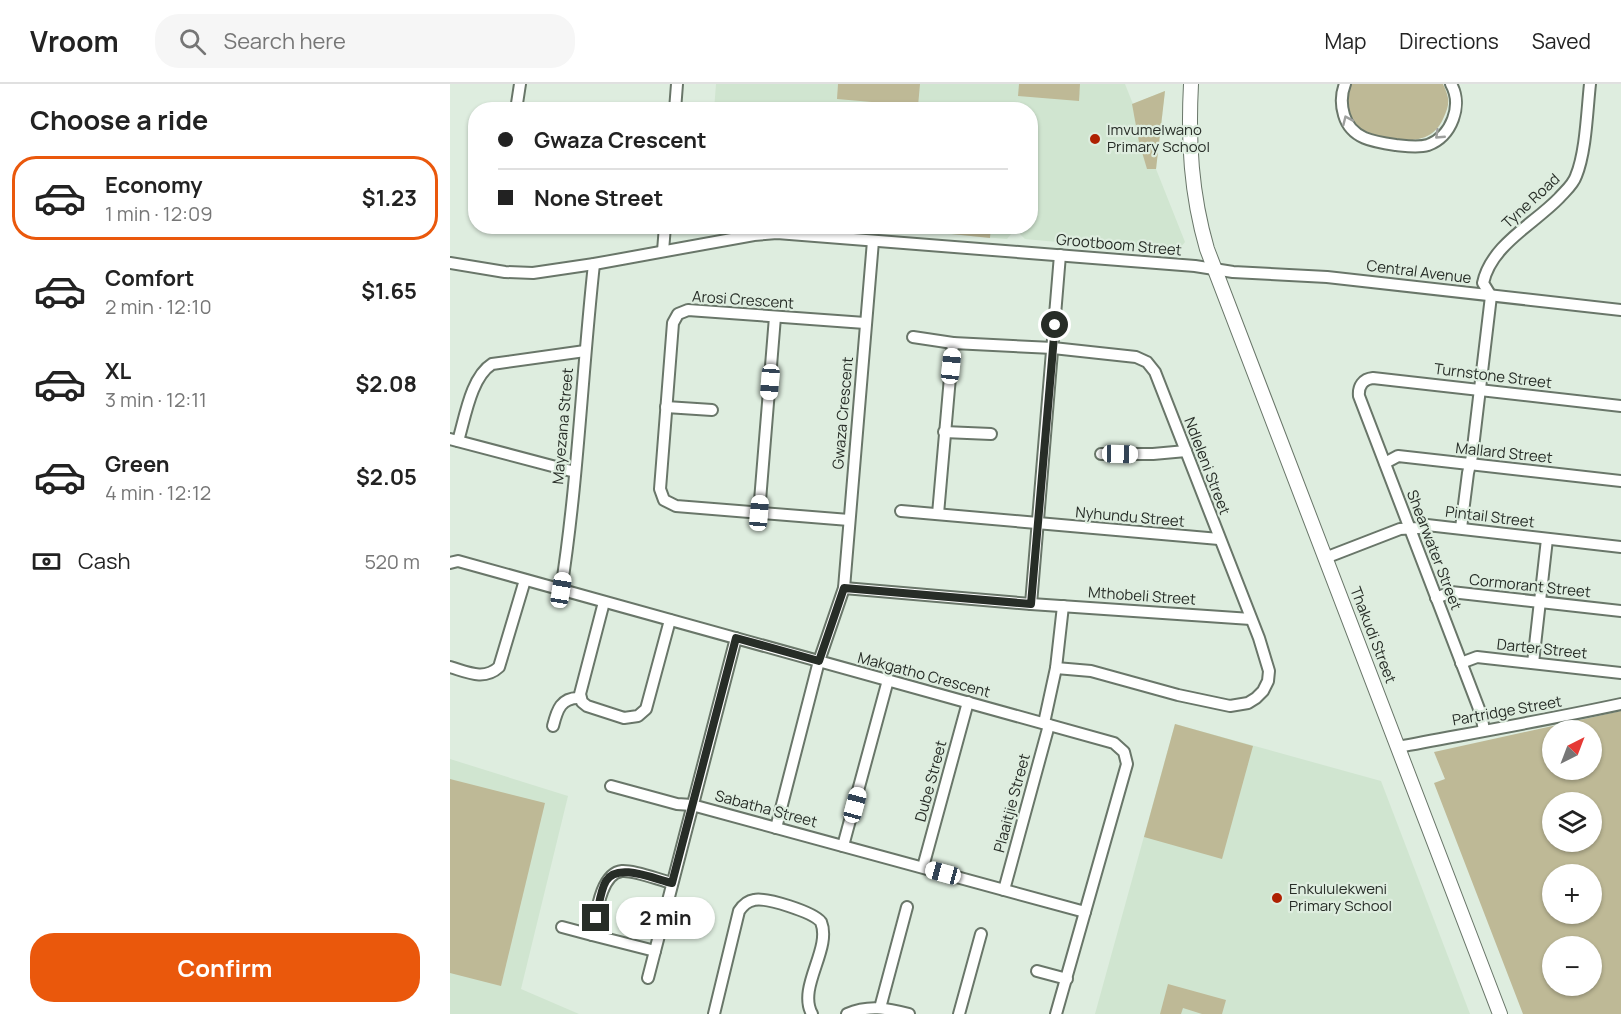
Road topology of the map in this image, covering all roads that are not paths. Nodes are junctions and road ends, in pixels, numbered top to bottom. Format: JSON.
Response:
{"nodes":[{"id":1,"x":520,"y":84,"type":"edge"},
{"id":2,"x":677,"y":84,"type":"edge"},
{"id":3,"x":1191,"y":84,"type":"edge"},
{"id":4,"x":1345,"y":84,"type":"edge"},
{"id":5,"x":1451,"y":84,"type":"edge"},
{"id":6,"x":1590,"y":84,"type":"edge"},
{"id":7,"x":517,"y":102,"type":"edge"},
{"id":8,"x":676,"y":102,"type":"edge"},
{"id":9,"x":665,"y":234,"type":"edge"},
{"id":10,"x":766,"y":234,"type":"edge"},
{"id":11,"x":789,"y":234,"type":"edge"},
{"id":12,"x":873,"y":241,"type":"junction"},
{"id":13,"x":663,"y":251,"type":"junction"},
{"id":14,"x":1060,"y":255,"type":"junction"},
{"id":15,"x":450,"y":263,"type":"edge"},
{"id":16,"x":594,"y":264,"type":"junction"},
{"id":17,"x":1214,"y":268,"type":"junction"},
{"id":18,"x":1491,"y":296,"type":"junction"},
{"id":19,"x":1621,"y":310,"type":"edge"},
{"id":20,"x":775,"y":317,"type":"junction"},
{"id":21,"x":865,"y":323,"type":"junction"},
{"id":22,"x":913,"y":337,"type":"dead end"},
{"id":23,"x":953,"y":343,"type":"junction"},
{"id":24,"x":1053,"y":348,"type":"junction"},
{"id":25,"x":585,"y":351,"type":"junction"},
{"id":26,"x":1362,"y":382,"type":"joint"},
{"id":27,"x":1480,"y":390,"type":"junction"},
{"id":28,"x":1621,"y":406,"type":"edge"},
{"id":29,"x":666,"y":407,"type":"junction"},
{"id":30,"x":712,"y":410,"type":"dead end"},
{"id":31,"x":944,"y":432,"type":"junction"},
{"id":32,"x":991,"y":434,"type":"dead end"},
{"id":33,"x":454,"y":440,"type":"edge"},
{"id":34,"x":1186,"y":451,"type":"junction"},
{"id":35,"x":1101,"y":454,"type":"dead end"},
{"id":36,"x":1385,"y":463,"type":"junction"},
{"id":37,"x":1470,"y":464,"type":"junction"},
{"id":38,"x":575,"y":472,"type":"junction"},
{"id":39,"x":1621,"y":481,"type":"edge"},
{"id":40,"x":901,"y":511,"type":"dead end"},
{"id":41,"x":759,"y":513,"type":"junction"},
{"id":42,"x":938,"y":514,"type":"junction"},
{"id":43,"x":849,"y":520,"type":"junction"},
{"id":44,"x":1038,"y":525,"type":"junction"},
{"id":45,"x":1410,"y":528,"type":"junction"},
{"id":46,"x":1461,"y":528,"type":"junction"},
{"id":47,"x":1219,"y":539,"type":"junction"},
{"id":48,"x":1547,"y":539,"type":"junction"},
{"id":49,"x":1621,"y":547,"type":"edge"},
{"id":50,"x":1325,"y":558,"type":"junction"},
{"id":51,"x":450,"y":563,"type":"edge"},
{"id":52,"x":525,"y":580,"type":"junction"},
{"id":53,"x":844,"y":588,"type":"junction"},
{"id":54,"x":561,"y":590,"type":"junction"},
{"id":55,"x":1436,"y":598,"type":"junction"},
{"id":56,"x":604,"y":602,"type":"junction"},
{"id":57,"x":1540,"y":602,"type":"junction"},
{"id":58,"x":1031,"y":604,"type":"junction"},
{"id":59,"x":1063,"y":606,"type":"junction"},
{"id":60,"x":1621,"y":611,"type":"edge"},
{"id":61,"x":1251,"y":619,"type":"junction"},
{"id":62,"x":670,"y":620,"type":"junction"},
{"id":63,"x":736,"y":638,"type":"junction"},
{"id":64,"x":819,"y":661,"type":"junction"},
{"id":65,"x":1461,"y":663,"type":"junction"},
{"id":66,"x":1533,"y":663,"type":"junction"},
{"id":67,"x":450,"y":667,"type":"edge"},
{"id":68,"x":1056,"y":668,"type":"junction"},
{"id":69,"x":1621,"y":673,"type":"edge"},
{"id":70,"x":888,"y":680,"type":"junction"},
{"id":71,"x":580,"y":698,"type":"junction"},
{"id":72,"x":968,"y":702,"type":"junction"},
{"id":73,"x":1621,"y":704,"type":"edge"},
{"id":74,"x":1046,"y":724,"type":"junction"},
{"id":75,"x":553,"y":726,"type":"dead end"},
{"id":76,"x":1484,"y":730,"type":"junction"},
{"id":77,"x":1398,"y":747,"type":"junction"},
{"id":78,"x":612,"y":786,"type":"dead end"},
{"id":79,"x":692,"y":805,"type":"junction"},
{"id":80,"x":776,"y":828,"type":"junction"},
{"id":81,"x":843,"y":846,"type":"junction"},
{"id":82,"x":923,"y":867,"type":"junction"},
{"id":83,"x":672,"y":883,"type":"junction"},
{"id":84,"x":1004,"y":890,"type":"junction"},
{"id":85,"x":907,"y":907,"type":"dead end"},
{"id":86,"x":1085,"y":912,"type":"junction"},
{"id":87,"x":562,"y":927,"type":"dead end"},
{"id":88,"x":981,"y":934,"type":"dead end"},
{"id":89,"x":592,"y":935,"type":"junction"},
{"id":90,"x":655,"y":951,"type":"junction"},
{"id":91,"x":1037,"y":971,"type":"dead end"},
{"id":92,"x":648,"y":978,"type":"dead end"},
{"id":93,"x":1066,"y":979,"type":"junction"},
{"id":94,"x":880,"y":1008,"type":"junction"},
{"id":95,"x":714,"y":1014,"type":"edge"},
{"id":96,"x":812,"y":1014,"type":"edge"},
{"id":97,"x":847,"y":1014,"type":"edge"},
{"id":98,"x":909,"y":1014,"type":"edge"},
{"id":99,"x":959,"y":1014,"type":"edge"},
{"id":100,"x":1056,"y":1014,"type":"edge"},
{"id":101,"x":1500,"y":1014,"type":"edge"}],
"edges":[{"from":1,"to":7,"type":"street"},
{"from":2,"to":8,"type":"street"},
{"from":3,"to":17,"type":"street","name":"Thakudi Street"},
{"from":5,"to":4,"type":"street","one_way":true},
{"from":6,"to":18,"type":"street","name":"Tyne Road"},
{"from":9,"to":13,"type":"street"},
{"from":10,"to":13,"type":"street","name":"Grootboom Street"},
{"from":11,"to":12,"type":"street","name":"Grootboom Street"},
{"from":12,"to":14,"type":"street","name":"Grootboom Street"},
{"from":12,"to":21,"type":"street","name":"Gwaza Crescent"},
{"from":13,"to":16,"type":"street","name":"Grootboom Street"},
{"from":14,"to":17,"type":"street","name":"Grootboom Street"},
{"from":14,"to":24,"type":"street"},
{"from":15,"to":16,"type":"street","name":"Grootboom Street"},
{"from":16,"to":25,"type":"street","name":"Mayezana Street"},
{"from":17,"to":18,"type":"street","name":"Central Avenue"},
{"from":17,"to":50,"type":"street","name":"Thakudi Street"},
{"from":18,"to":19,"type":"street","name":"Central Avenue"},
{"from":18,"to":27,"type":"street"},
{"from":20,"to":21,"type":"street","name":"Arosi Crescent"},
{"from":20,"to":29,"type":"street","name":"Arosi Crescent"},
{"from":20,"to":41,"type":"street"},
{"from":21,"to":43,"type":"street","name":"Gwaza Crescent"},
{"from":22,"to":23,"type":"street"},
{"from":23,"to":24,"type":"street"},
{"from":23,"to":31,"type":"street"},
{"from":24,"to":34,"type":"street","name":"Ndleleni Street"},
{"from":24,"to":44,"type":"street"},
{"from":25,"to":33,"type":"street"},
{"from":25,"to":38,"type":"street","name":"Mayezana Street"},
{"from":26,"to":27,"type":"street","name":"Turnstone Street"},
{"from":26,"to":36,"type":"street","name":"Shearwater Street"},
{"from":27,"to":28,"type":"street","name":"Turnstone Street"},
{"from":27,"to":37,"type":"street"},
{"from":29,"to":30,"type":"street"},
{"from":29,"to":41,"type":"street","name":"Arosi Crescent"},
{"from":31,"to":32,"type":"street"},
{"from":31,"to":42,"type":"street"},
{"from":33,"to":38,"type":"street"},
{"from":34,"to":35,"type":"street"},
{"from":34,"to":47,"type":"street","name":"Ndleleni Street"},
{"from":36,"to":37,"type":"street","name":"Mallard Street"},
{"from":36,"to":45,"type":"street","name":"Shearwater Street"},
{"from":37,"to":39,"type":"street","name":"Mallard Street"},
{"from":37,"to":46,"type":"street"},
{"from":38,"to":54,"type":"street","name":"Mayezana Street"},
{"from":40,"to":42,"type":"street","name":"Nyhundu Street"},
{"from":41,"to":43,"type":"street","name":"Arosi Crescent"},
{"from":42,"to":44,"type":"street","name":"Nyhundu Street"},
{"from":43,"to":53,"type":"street","name":"Gwaza Crescent"},
{"from":44,"to":47,"type":"street","name":"Nyhundu Street"},
{"from":44,"to":58,"type":"street"},
{"from":45,"to":46,"type":"street","name":"Pintail Street"},
{"from":45,"to":50,"type":"street","name":"Pintail Street"},
{"from":45,"to":55,"type":"street","name":"Shearwater Street"},
{"from":46,"to":48,"type":"street","name":"Pintail Street"},
{"from":47,"to":61,"type":"street","name":"Ndleleni Street"},
{"from":48,"to":49,"type":"street","name":"Pintail Street"},
{"from":48,"to":57,"type":"street"},
{"from":50,"to":77,"type":"street","name":"Thakudi Street"},
{"from":51,"to":52,"type":"street","name":"Makgatho Crescent"},
{"from":52,"to":54,"type":"street","name":"Makgatho Crescent"},
{"from":52,"to":67,"type":"street"},
{"from":53,"to":58,"type":"street"},
{"from":53,"to":64,"type":"street","name":"Gwaza Crescent"},
{"from":54,"to":56,"type":"street","name":"Makgatho Crescent"},
{"from":55,"to":57,"type":"street","name":"Cormorant Street"},
{"from":55,"to":65,"type":"street","name":"Shearwater Street"},
{"from":56,"to":62,"type":"street","name":"Makgatho Crescent"},
{"from":56,"to":71,"type":"street"},
{"from":57,"to":60,"type":"street","name":"Cormorant Street"},
{"from":57,"to":66,"type":"street"},
{"from":58,"to":59,"type":"street","name":"Mthobeli Street"},
{"from":59,"to":61,"type":"street","name":"Mthobeli Street"},
{"from":59,"to":68,"type":"street","name":"Plaaitjie Street"},
{"from":61,"to":68,"type":"street","name":"Ndleleni Street"},
{"from":62,"to":63,"type":"street","name":"Makgatho Crescent"},
{"from":62,"to":71,"type":"street"},
{"from":63,"to":64,"type":"street","name":"Makgatho Crescent"},
{"from":63,"to":79,"type":"street"},
{"from":64,"to":70,"type":"street","name":"Makgatho Crescent"},
{"from":64,"to":80,"type":"street","name":"Gwaza Crescent"},
{"from":65,"to":66,"type":"street","name":"Darter Street"},
{"from":65,"to":76,"type":"street","name":"Shearwater Street"},
{"from":66,"to":69,"type":"street","name":"Darter Street"},
{"from":68,"to":74,"type":"street","name":"Plaaitjie Street"},
{"from":70,"to":72,"type":"street","name":"Makgatho Crescent"},
{"from":70,"to":81,"type":"street"},
{"from":71,"to":75,"type":"street"},
{"from":72,"to":74,"type":"street","name":"Makgatho Crescent"},
{"from":72,"to":82,"type":"street","name":"Dube Street"},
{"from":73,"to":76,"type":"street","name":"Partridge Street"},
{"from":74,"to":84,"type":"street","name":"Plaaitjie Street"},
{"from":74,"to":86,"type":"street","name":"Makgatho Crescent"},
{"from":76,"to":77,"type":"street","name":"Partridge Street"},
{"from":77,"to":101,"type":"street","name":"Thakudi Street"},
{"from":78,"to":79,"type":"street","name":"Sabatha Street"},
{"from":79,"to":80,"type":"street","name":"Sabatha Street"},
{"from":79,"to":83,"type":"street"},
{"from":80,"to":81,"type":"street","name":"Sabatha Street"},
{"from":81,"to":82,"type":"street","name":"Sabatha Street"},
{"from":82,"to":84,"type":"street","name":"Sabatha Street"},
{"from":83,"to":89,"type":"street"},
{"from":83,"to":90,"type":"street"},
{"from":84,"to":86,"type":"street","name":"Sabatha Street"},
{"from":85,"to":94,"type":"street"},
{"from":86,"to":93,"type":"street","name":"Makgatho Crescent"},
{"from":87,"to":89,"type":"street"},
{"from":88,"to":99,"type":"street"},
{"from":89,"to":90,"type":"street"},
{"from":90,"to":92,"type":"street"},
{"from":91,"to":93,"type":"street"},
{"from":93,"to":100,"type":"street","name":"Makgatho Crescent"},
{"from":94,"to":97,"type":"street"},
{"from":94,"to":98,"type":"street"},
{"from":95,"to":96,"type":"street"}]}
